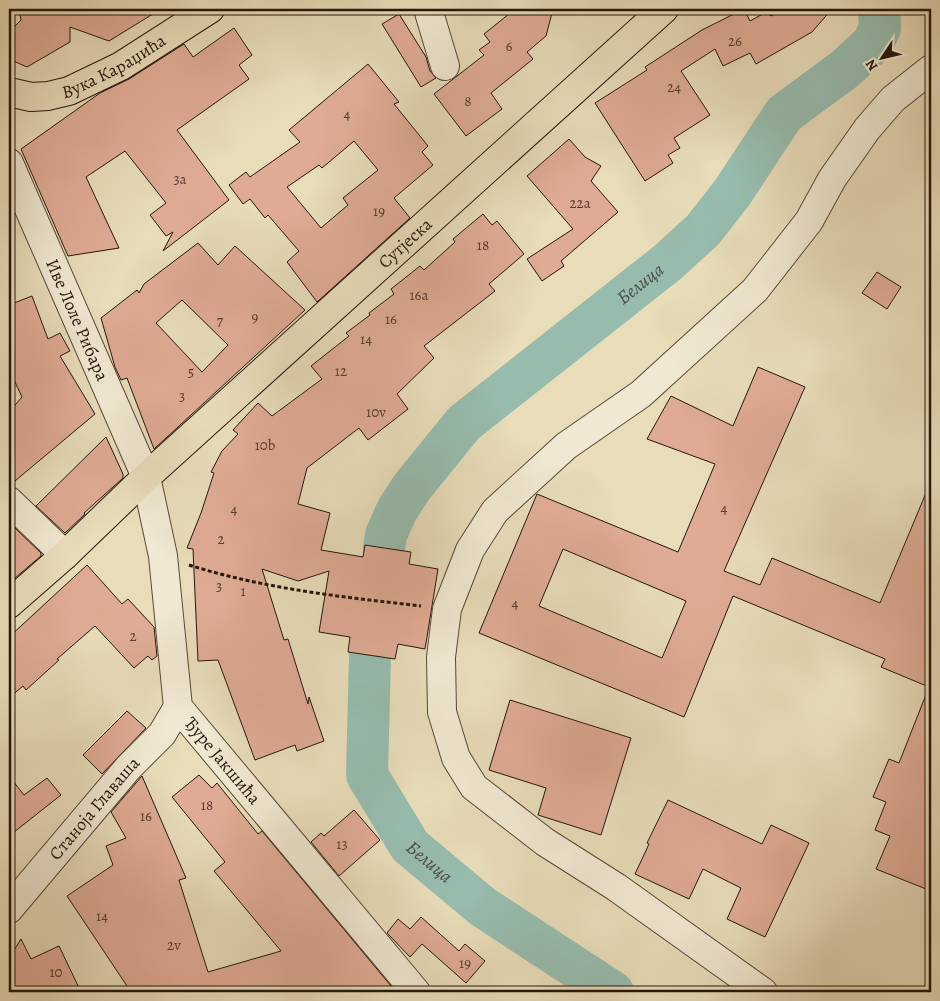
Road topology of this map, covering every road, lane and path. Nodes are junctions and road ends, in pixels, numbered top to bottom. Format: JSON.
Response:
{"nodes":[{"id":1,"x":210,"y":9,"type":"edge"},
{"id":2,"x":428,"y":9,"type":"edge"},
{"id":3,"x":664,"y":9,"type":"edge"},
{"id":4,"x":641,"y":20,"type":"edge"},
{"id":5,"x":445,"y":66,"type":"dead end"},
{"id":6,"x":931,"y":69,"type":"edge"},
{"id":7,"x":9,"y":92,"type":"edge"},
{"id":8,"x":9,"y":163,"type":"edge"},
{"id":9,"x":146,"y":477,"type":"junction"},
{"id":10,"x":9,"y":502,"type":"edge"},
{"id":11,"x":65,"y":555,"type":"junction"},
{"id":12,"x":163,"y":556,"type":"junction"},
{"id":13,"x":9,"y":604,"type":"edge"},
{"id":14,"x":447,"y":609,"type":"junction"},
{"id":15,"x":178,"y":707,"type":"junction"},
{"id":16,"x":9,"y":908,"type":"edge"},
{"id":17,"x":416,"y":992,"type":"edge"},
{"id":18,"x":763,"y":992,"type":"edge"}],
"edges":[{"from":1,"to":7,"type":"main road","name":"Вука Караџића"},
{"from":2,"to":5,"type":"street"},
{"from":3,"to":4,"type":"main road","name":"Сутјеска"},
{"from":4,"to":9,"type":"main road","name":"Сутјеска"},
{"from":6,"to":14,"type":"street"},
{"from":8,"to":9,"type":"street","name":"Иве Лоле Рибара"},
{"from":9,"to":11,"type":"main road","name":"Сутјеска"},
{"from":9,"to":12,"type":"street","name":"Ђуре Јакшића"},
{"from":10,"to":11,"type":"street"},
{"from":11,"to":13,"type":"main road","name":"Сутјеска"},
{"from":12,"to":14,"type":"path"},
{"from":12,"to":15,"type":"street","name":"Ђуре Јакшића"},
{"from":14,"to":18,"type":"street"},
{"from":15,"to":16,"type":"street","name":"Станоја Главаша"},
{"from":15,"to":17,"type":"street","name":"Ђуре Јакшића"}]}
